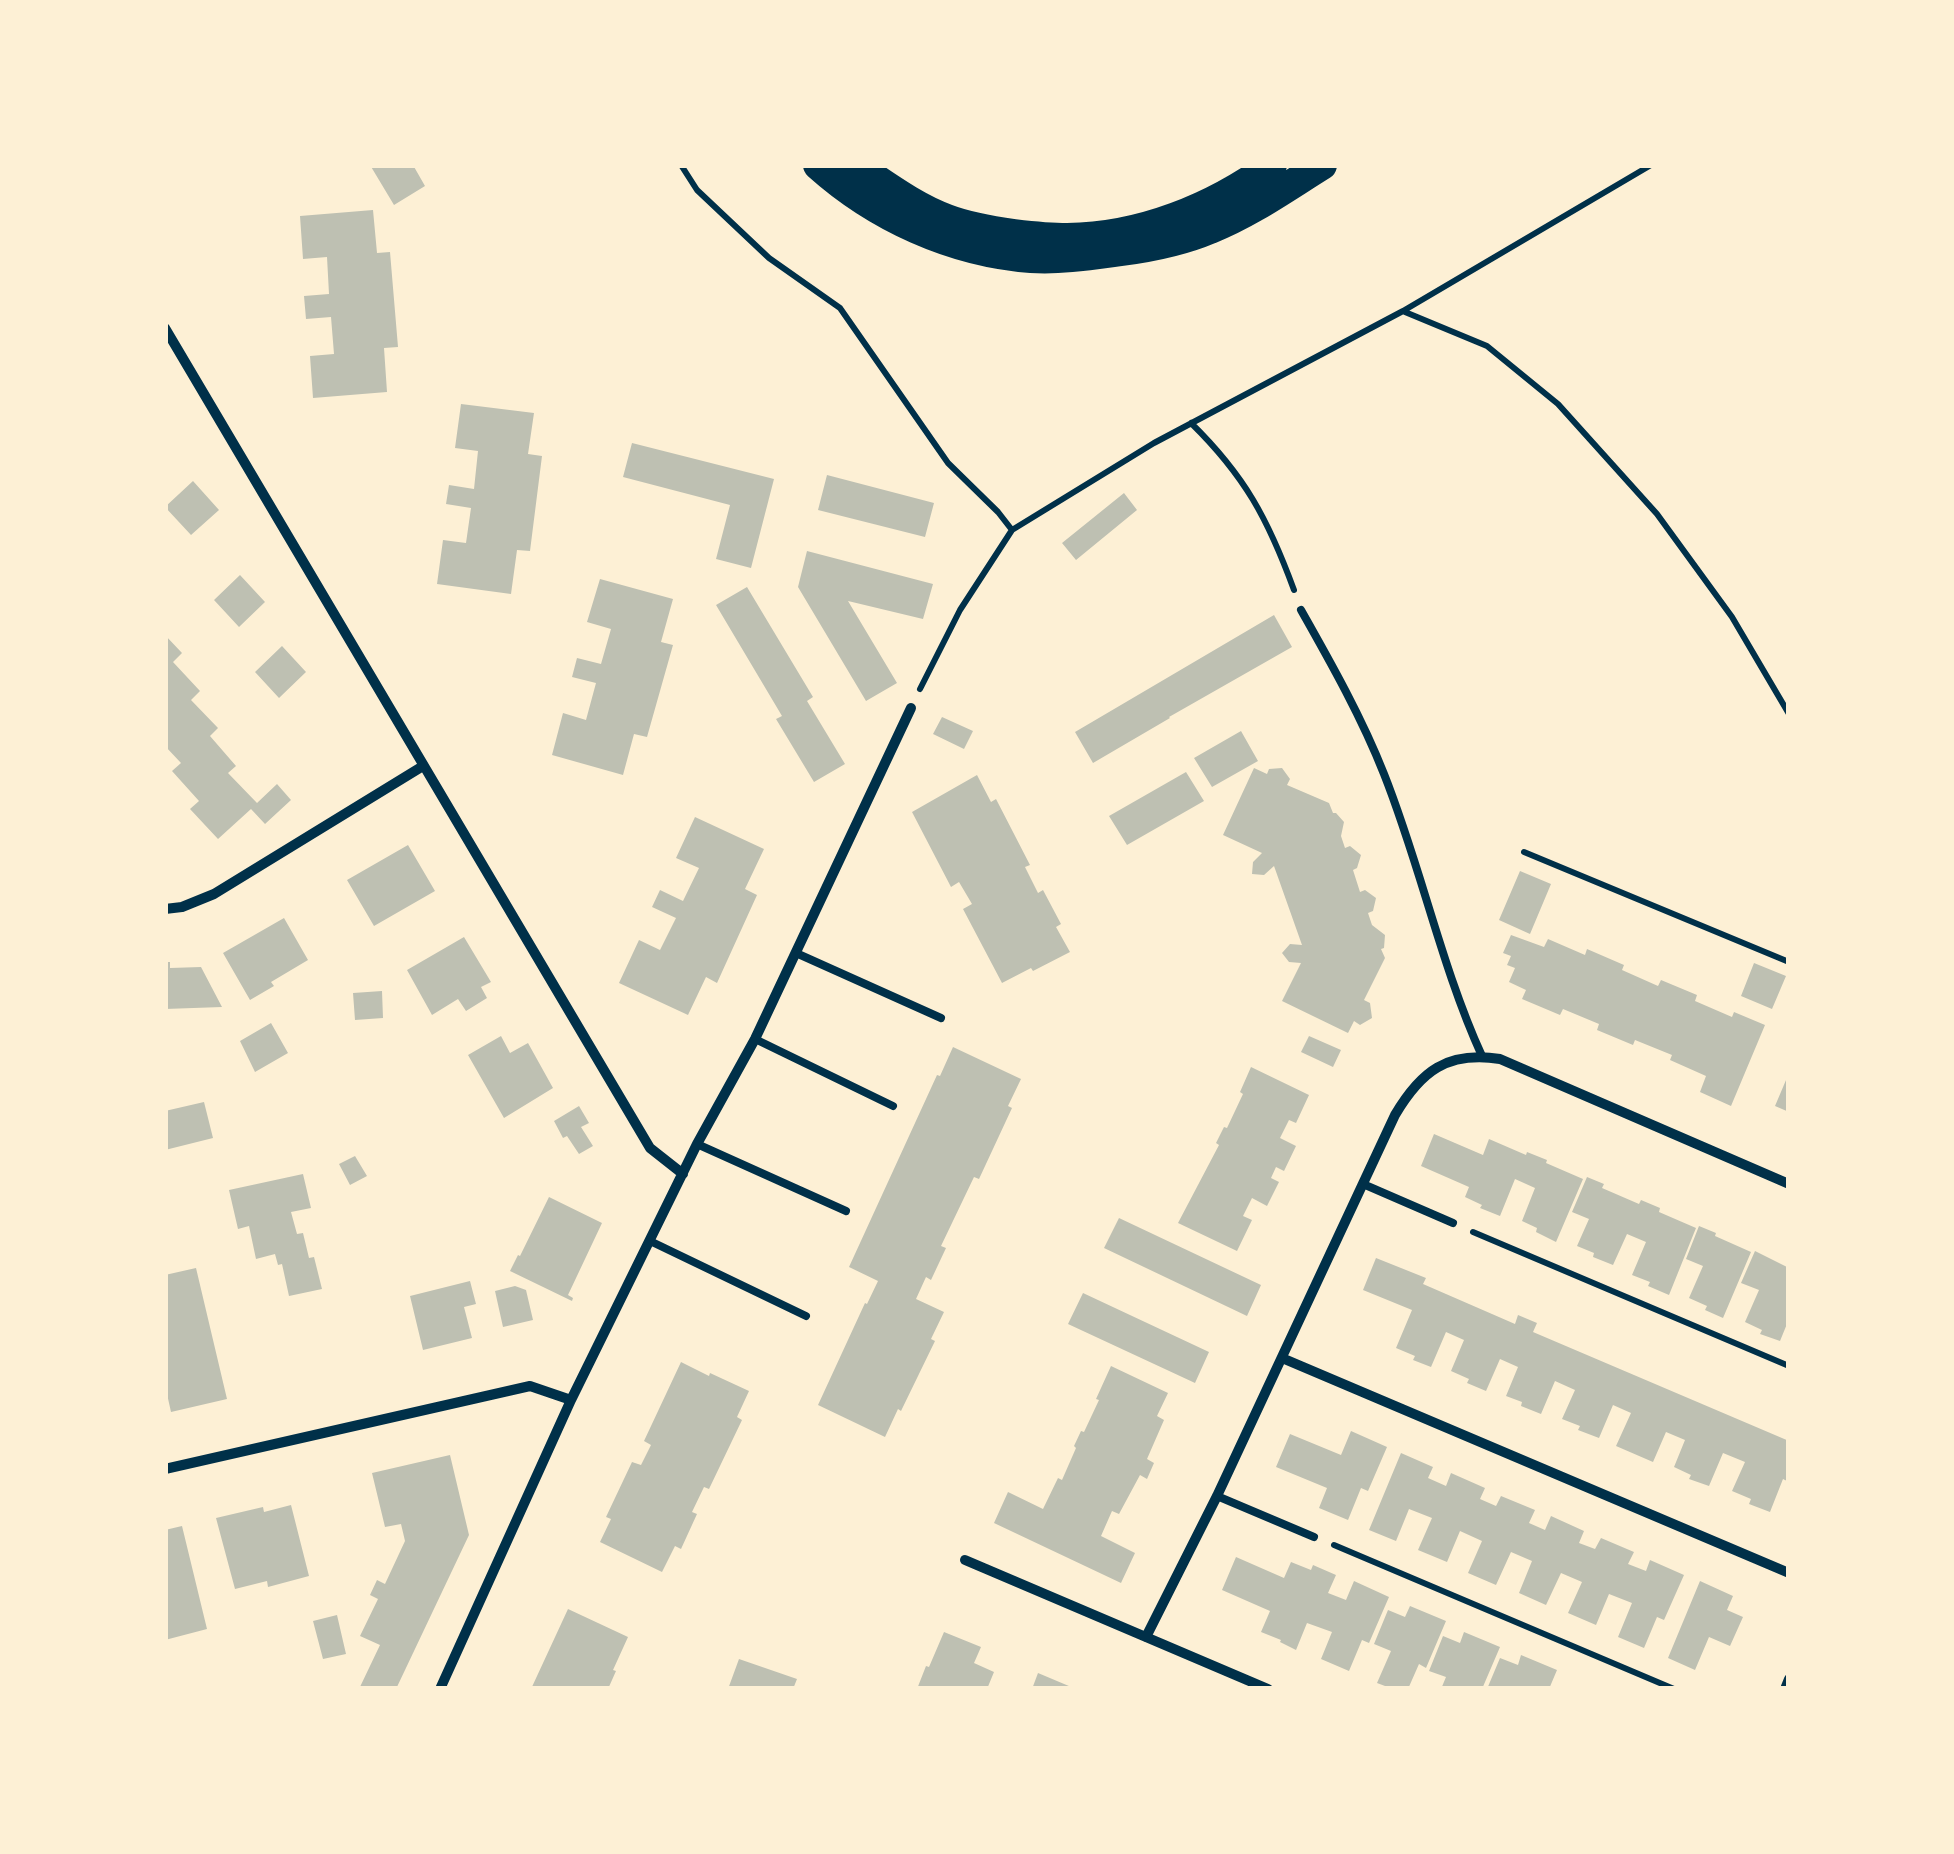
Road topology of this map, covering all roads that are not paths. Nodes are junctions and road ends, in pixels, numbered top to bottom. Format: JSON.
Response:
{"nodes":[{"id":1,"x":818,"y":165,"type":"edge"},
{"id":2,"x":855,"y":165,"type":"edge"},
{"id":3,"x":1272,"y":165,"type":"edge"},
{"id":4,"x":1322,"y":165,"type":"edge"},
{"id":5,"x":165,"y":328,"type":"edge"},
{"id":6,"x":1301,"y":610,"type":"road end"},
{"id":7,"x":911,"y":708,"type":"road end"},
{"id":8,"x":423,"y":766,"type":"junction"},
{"id":9,"x":165,"y":909,"type":"edge"},
{"id":10,"x":796,"y":953,"type":"junction"},
{"id":11,"x":941,"y":1018,"type":"dead end"},
{"id":12,"x":755,"y":1039,"type":"junction"},
{"id":13,"x":1482,"y":1056,"type":"junction"},
{"id":14,"x":893,"y":1106,"type":"dead end"},
{"id":15,"x":697,"y":1144,"type":"junction"},
{"id":16,"x":683,"y":1174,"type":"junction"},
{"id":17,"x":1362,"y":1184,"type":"junction"},
{"id":18,"x":1789,"y":1184,"type":"edge"},
{"id":19,"x":846,"y":1211,"type":"dead end"},
{"id":20,"x":1452,"y":1223,"type":"road end"},
{"id":21,"x":650,"y":1242,"type":"junction"},
{"id":22,"x":806,"y":1316,"type":"dead end"},
{"id":23,"x":1282,"y":1358,"type":"junction"},
{"id":24,"x":571,"y":1400,"type":"junction"},
{"id":25,"x":165,"y":1469,"type":"edge"},
{"id":26,"x":1216,"y":1496,"type":"junction"},
{"id":27,"x":1314,"y":1537,"type":"road end"},
{"id":28,"x":965,"y":1560,"type":"dead end"},
{"id":29,"x":1789,"y":1573,"type":"edge"},
{"id":30,"x":1146,"y":1637,"type":"junction"},
{"id":31,"x":1789,"y":1679,"type":"edge"},
{"id":32,"x":440,"y":1689,"type":"edge"},
{"id":33,"x":1268,"y":1689,"type":"edge"},
{"id":34,"x":1784,"y":1689,"type":"edge"}],
"edges":[{"from":1,"to":4,"type":"highway"},
{"from":2,"to":3,"type":"highway"},
{"from":5,"to":8,"type":"street"},
{"from":6,"to":13,"type":"lane"},
{"from":7,"to":10,"type":"street"},
{"from":8,"to":9,"type":"street"},
{"from":8,"to":16,"type":"street"},
{"from":10,"to":11,"type":"lane"},
{"from":10,"to":12,"type":"street"},
{"from":12,"to":14,"type":"lane"},
{"from":12,"to":15,"type":"street"},
{"from":13,"to":17,"type":"street"},
{"from":13,"to":18,"type":"street"},
{"from":15,"to":16,"type":"street"},
{"from":15,"to":19,"type":"lane"},
{"from":16,"to":21,"type":"street"},
{"from":17,"to":20,"type":"lane"},
{"from":17,"to":23,"type":"street"},
{"from":21,"to":22,"type":"lane"},
{"from":21,"to":24,"type":"street"},
{"from":23,"to":26,"type":"street"},
{"from":23,"to":29,"type":"street"},
{"from":24,"to":25,"type":"street"},
{"from":24,"to":32,"type":"street"},
{"from":26,"to":27,"type":"lane"},
{"from":26,"to":30,"type":"street"},
{"from":28,"to":30,"type":"street"},
{"from":30,"to":33,"type":"street"},
{"from":31,"to":34,"type":"street"}]}
